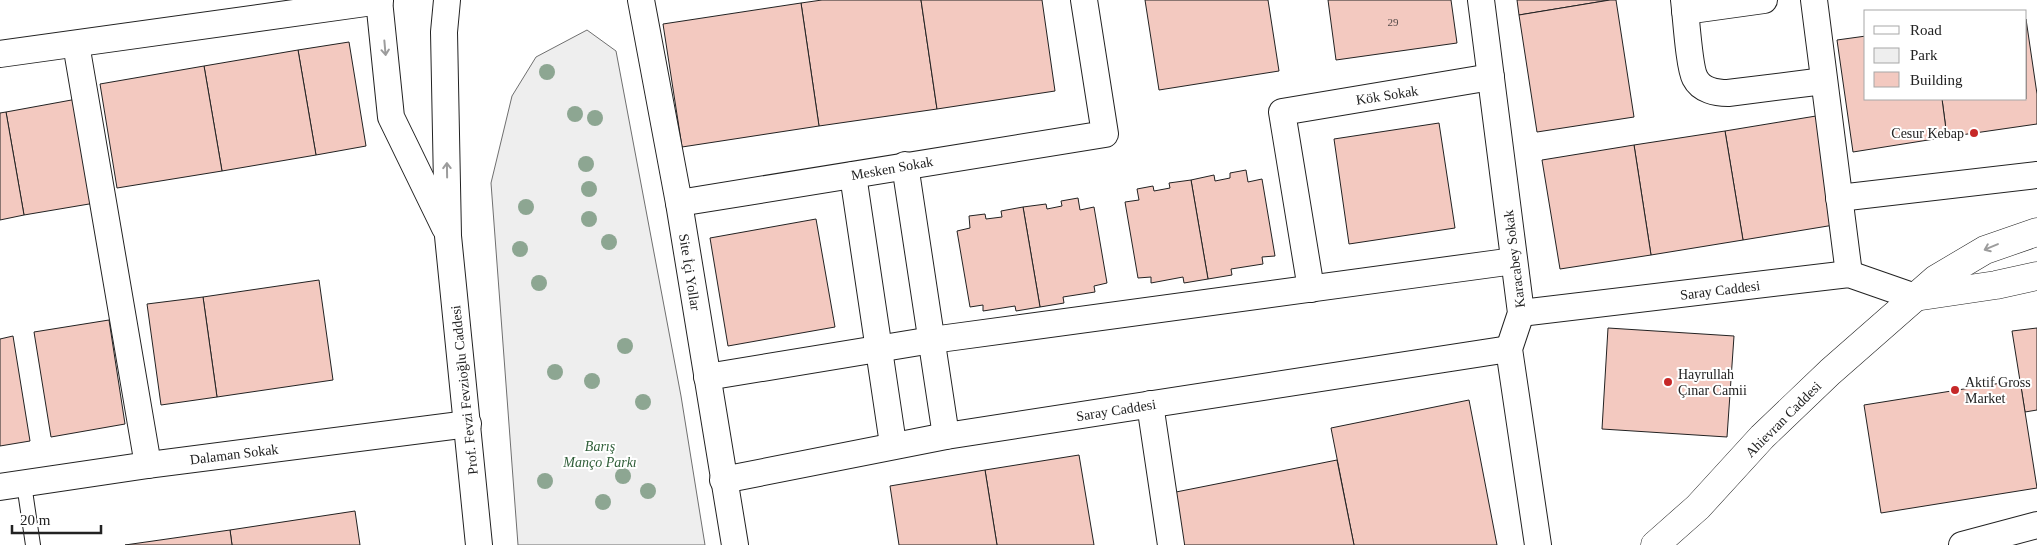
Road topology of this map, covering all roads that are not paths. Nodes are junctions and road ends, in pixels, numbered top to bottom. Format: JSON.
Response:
{"nodes":[{"id":1,"x":447,"y":0,"type":"edge"},
{"id":2,"x":641,"y":0,"type":"edge"},
{"id":3,"x":1084,"y":0,"type":"edge"},
{"id":4,"x":1481,"y":0,"type":"edge"},
{"id":5,"x":1764,"y":0,"type":"edge"},
{"id":6,"x":1814,"y":0,"type":"edge"},
{"id":7,"x":379,"y":1,"type":"edge"},
{"id":8,"x":1684,"y":6,"type":"edge"},
{"id":9,"x":76,"y":44,"type":"junction"},
{"id":10,"x":0,"y":54,"type":"edge"},
{"id":11,"x":1491,"y":77,"type":"junction"},
{"id":12,"x":1824,"y":81,"type":"junction"},
{"id":13,"x":906,"y":165,"type":"junction"},
{"id":14,"x":852,"y":175,"type":"junction"},
{"id":15,"x":2037,"y":175,"type":"edge"},
{"id":16,"x":1839,"y":198,"type":"junction"},
{"id":17,"x":679,"y":203,"type":"junction"},
{"id":18,"x":2037,"y":232,"type":"edge"},
{"id":19,"x":448,"y":236,"type":"junction"},
{"id":20,"x":1514,"y":261,"type":"junction"},
{"id":21,"x":1849,"y":274,"type":"junction"},
{"id":22,"x":2037,"y":276,"type":"edge"},
{"id":23,"x":1311,"y":288,"type":"junction"},
{"id":24,"x":1915,"y":297,"type":"junction"},
{"id":25,"x":1521,"y":313,"type":"junction"},
{"id":26,"x":932,"y":340,"type":"junction"},
{"id":27,"x":1509,"y":349,"type":"junction"},
{"id":28,"x":879,"y":350,"type":"junction"},
{"id":29,"x":707,"y":377,"type":"junction"},
{"id":30,"x":1150,"y":404,"type":"junction"},
{"id":31,"x":468,"y":424,"type":"junction"},
{"id":32,"x":946,"y":436,"type":"junction"},
{"id":33,"x":893,"y":444,"type":"junction"},
{"id":34,"x":148,"y":465,"type":"junction"},
{"id":35,"x":724,"y":480,"type":"junction"},
{"id":36,"x":12,"y":486,"type":"edge"},
{"id":37,"x":2037,"y":525,"type":"edge"},
{"id":38,"x":33,"y":545,"type":"edge"},
{"id":39,"x":479,"y":545,"type":"edge"},
{"id":40,"x":735,"y":545,"type":"edge"},
{"id":41,"x":1171,"y":545,"type":"edge"},
{"id":42,"x":1538,"y":545,"type":"edge"},
{"id":43,"x":1655,"y":545,"type":"edge"},
{"id":44,"x":1962,"y":545,"type":"edge"}],
"edges":[{"from":19,"to":1,"type":"street","name":"Prof. Fevzi Fevzioğlu Caddesi","one_way":true},
{"from":2,"to":17,"type":"street","name":"Site İçi Yollar"},
{"from":3,"to":13,"type":"street","name":"Mesken Sokak"},
{"from":4,"to":11,"type":"street","name":"Karacabey Sokak"},
{"from":5,"to":8,"type":"street"},
{"from":6,"to":12,"type":"street"},
{"from":7,"to":9,"type":"street"},
{"from":7,"to":19,"type":"street","one_way":true},
{"from":8,"to":12,"type":"street"},
{"from":9,"to":10,"type":"street"},
{"from":9,"to":34,"type":"street"},
{"from":11,"to":20,"type":"street","name":"Karacabey Sokak"},
{"from":11,"to":23,"type":"street","name":"Kök Sokak"},
{"from":12,"to":16,"type":"street"},
{"from":13,"to":14,"type":"street","name":"Mesken Sokak"},
{"from":13,"to":26,"type":"street"},
{"from":14,"to":17,"type":"street","name":"Mesken Sokak"},
{"from":14,"to":28,"type":"street"},
{"from":15,"to":16,"type":"street"},
{"from":16,"to":21,"type":"street"},
{"from":17,"to":29,"type":"street","name":"Site İçi Yollar"},
{"from":18,"to":24,"type":"street","name":"Ahievran Caddesi","one_way":true},
{"from":19,"to":31,"type":"street","name":"Prof. Fevzi Fevzioğlu Caddesi"},
{"from":20,"to":23,"type":"street"},
{"from":20,"to":25,"type":"street","name":"Karacabey Sokak"},
{"from":21,"to":24,"type":"street","name":"Saray Caddesi"},
{"from":21,"to":25,"type":"street","name":"Saray Caddesi"},
{"from":22,"to":24,"type":"street"},
{"from":23,"to":26,"type":"street"},
{"from":24,"to":43,"type":"street","name":"Ahievran Caddesi"},
{"from":25,"to":27,"type":"street","name":"Karacabey Sokak"},
{"from":26,"to":28,"type":"street"},
{"from":26,"to":32,"type":"street"},
{"from":27,"to":30,"type":"street","name":"Saray Caddesi"},
{"from":27,"to":42,"type":"street","name":"Karacabey Sokak"},
{"from":28,"to":29,"type":"street"},
{"from":28,"to":33,"type":"street"},
{"from":29,"to":35,"type":"street","name":"Site İçi Yollar"},
{"from":30,"to":32,"type":"street","name":"Saray Caddesi"},
{"from":30,"to":41,"type":"street"},
{"from":31,"to":34,"type":"street","name":"Dalaman Sokak"},
{"from":31,"to":39,"type":"street","name":"Prof. Fevzi Fevzioğlu Caddesi"},
{"from":32,"to":33,"type":"street","name":"Saray Caddesi"},
{"from":33,"to":35,"type":"street","name":"Saray Caddesi"},
{"from":34,"to":36,"type":"street","name":"Dalaman Sokak"},
{"from":35,"to":40,"type":"street","name":"Site İçi Yollar"},
{"from":36,"to":38,"type":"lane"},
{"from":37,"to":44,"type":"street"}]}
